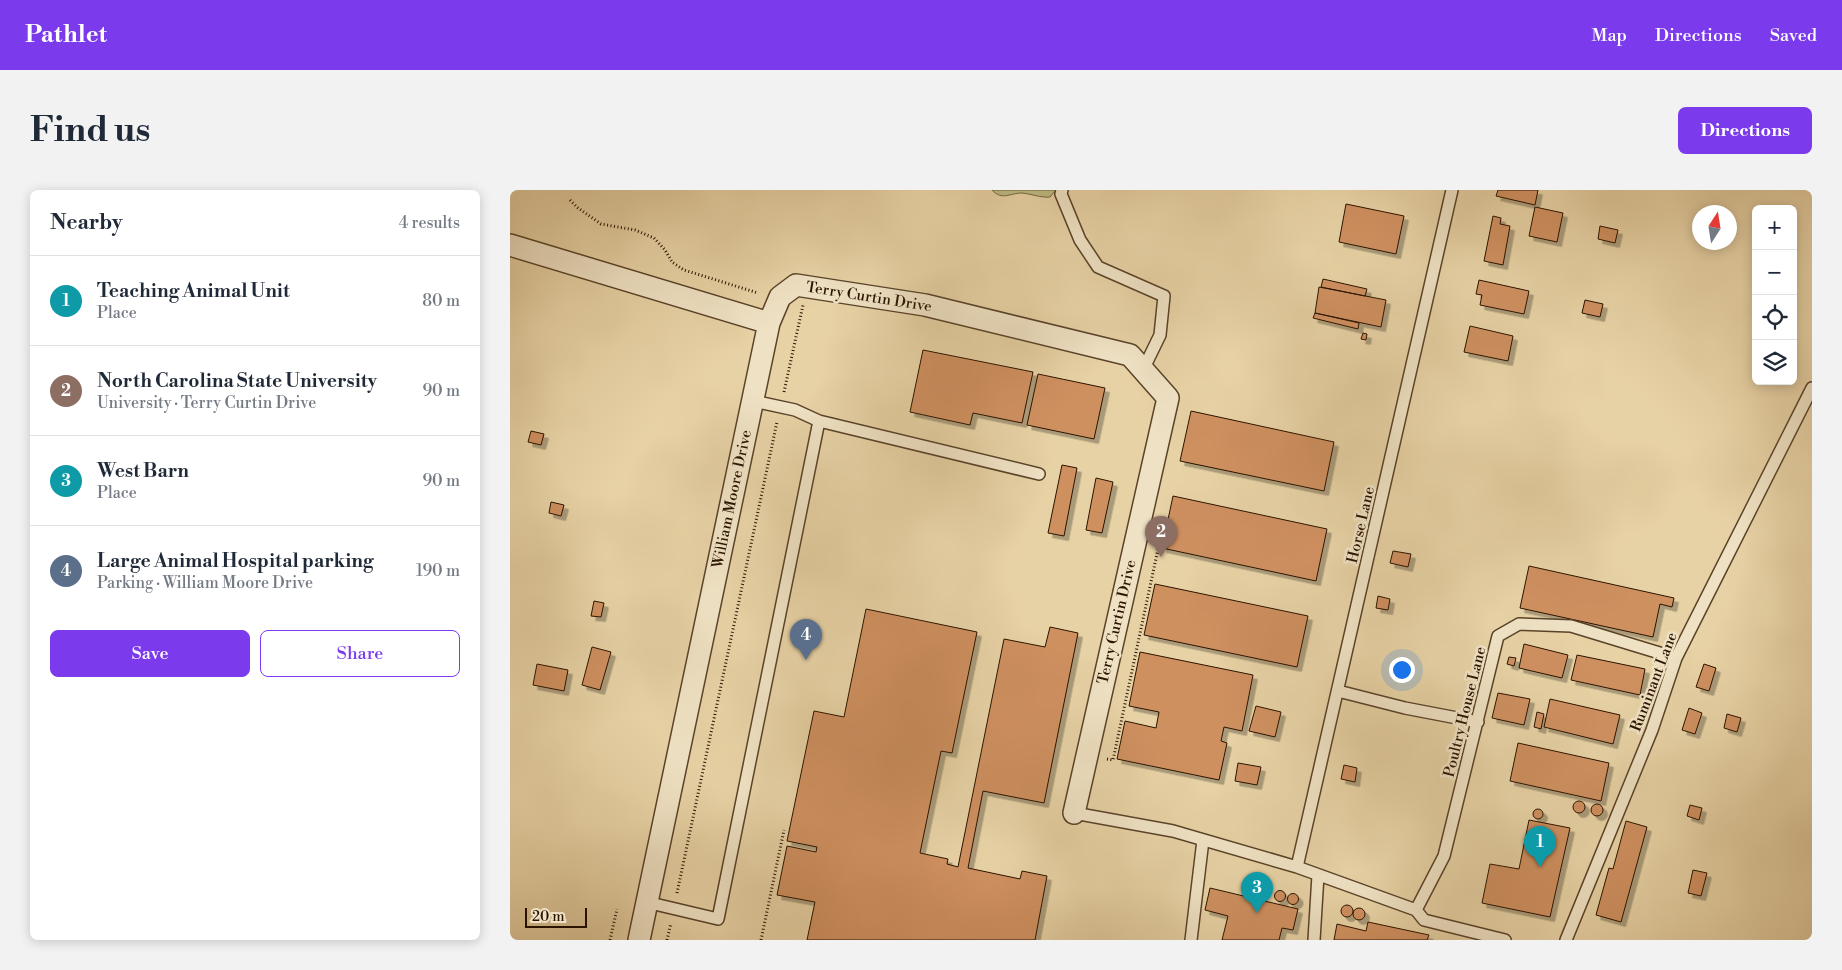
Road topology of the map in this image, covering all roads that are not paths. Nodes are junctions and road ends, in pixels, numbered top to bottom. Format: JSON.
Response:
{"nodes":[{"id":1,"x":1062,"y":190,"type":"edge"},
{"id":2,"x":1452,"y":190,"type":"edge"},
{"id":3,"x":510,"y":245,"type":"edge"},
{"id":4,"x":769,"y":323,"type":"junction"},
{"id":5,"x":1143,"y":370,"type":"junction"},
{"id":6,"x":1812,"y":388,"type":"edge"},
{"id":7,"x":753,"y":401,"type":"junction"},
{"id":8,"x":819,"y":421,"type":"junction"},
{"id":9,"x":1039,"y":474,"type":"dead end"},
{"id":10,"x":1676,"y":658,"type":"junction"},
{"id":11,"x":1338,"y":691,"type":"junction"},
{"id":12,"x":1478,"y":722,"type":"junction"},
{"id":13,"x":1074,"y":813,"type":"joint"},
{"id":14,"x":1204,"y":840,"type":"junction"},
{"id":15,"x":1297,"y":867,"type":"junction"},
{"id":16,"x":1318,"y":875,"type":"junction"},
{"id":17,"x":646,"y":902,"type":"junction"},
{"id":18,"x":1416,"y":910,"type":"junction"},
{"id":19,"x":638,"y":940,"type":"edge"},
{"id":20,"x":1191,"y":940,"type":"edge"},
{"id":21,"x":1314,"y":940,"type":"edge"},
{"id":22,"x":1505,"y":940,"type":"edge"},
{"id":23,"x":1566,"y":940,"type":"edge"}],
"edges":[{"from":1,"to":5,"type":"lane"},
{"from":2,"to":11,"type":"lane","name":"Horse Lane"},
{"from":3,"to":4,"type":"street"},
{"from":4,"to":5,"type":"street","name":"Terry Curtin Drive"},
{"from":4,"to":7,"type":"street","name":"William Moore Drive"},
{"from":5,"to":13,"type":"street","name":"Terry Curtin Drive"},
{"from":6,"to":10,"type":"lane","name":"Ruminant Lane"},
{"from":7,"to":8,"type":"lane"},
{"from":7,"to":17,"type":"street","name":"William Moore Drive"},
{"from":8,"to":9,"type":"lane"},
{"from":8,"to":17,"type":"lane"},
{"from":10,"to":12,"type":"lane","name":"Poultry House Lane"},
{"from":10,"to":23,"type":"lane","name":"Ruminant Lane"},
{"from":11,"to":12,"type":"lane"},
{"from":11,"to":15,"type":"lane","name":"Horse Lane"},
{"from":12,"to":18,"type":"lane","name":"Poultry House Lane"},
{"from":13,"to":14,"type":"lane","name":"Terry Curtin Drive"},
{"from":14,"to":15,"type":"lane","name":"Terry Curtin Drive"},
{"from":14,"to":20,"type":"lane"},
{"from":15,"to":16,"type":"lane","name":"Terry Curtin Drive"},
{"from":16,"to":18,"type":"lane","name":"Terry Curtin Drive"},
{"from":16,"to":21,"type":"lane"},
{"from":17,"to":19,"type":"street","name":"William Moore Drive"},
{"from":18,"to":22,"type":"lane","name":"Terry Curtin Drive"}]}
